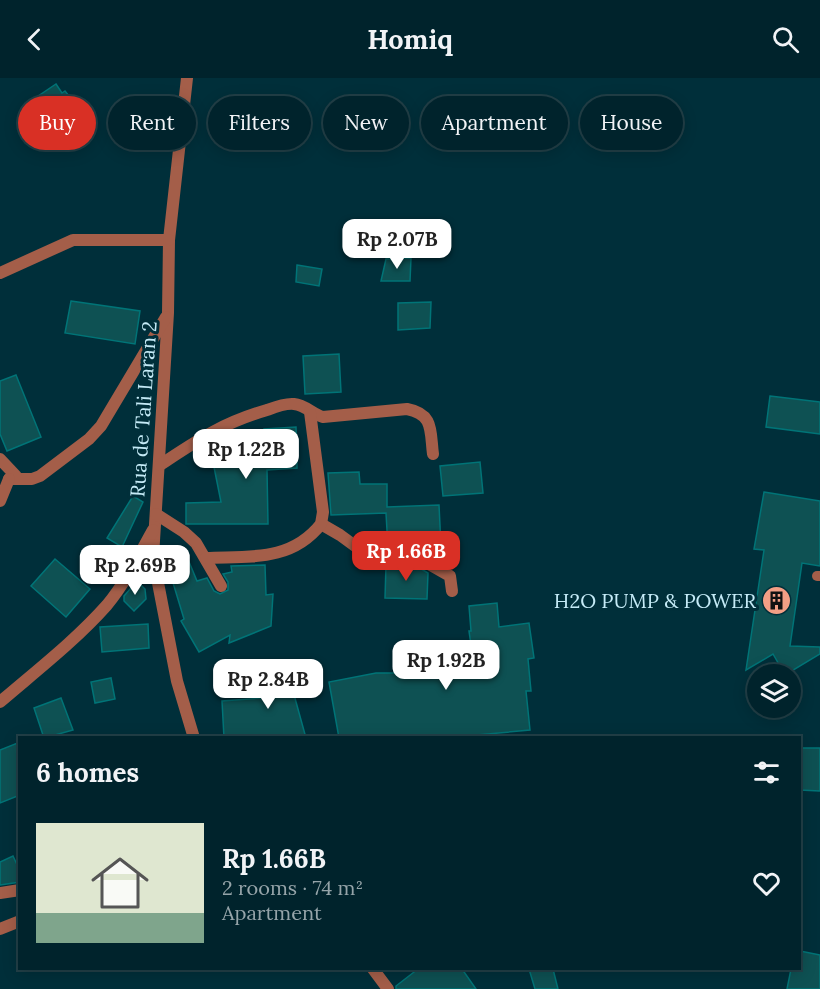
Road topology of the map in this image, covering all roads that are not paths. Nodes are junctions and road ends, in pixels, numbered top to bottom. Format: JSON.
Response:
{"nodes":[{"id":1,"x":188,"y":78,"type":"edge"},
{"id":2,"x":169,"y":240,"type":"junction"},
{"id":3,"x":0,"y":273,"type":"edge"},
{"id":4,"x":168,"y":313,"type":"junction"},
{"id":5,"x":310,"y":412,"type":"junction"},
{"id":6,"x":433,"y":454,"type":"dead end"},
{"id":7,"x":0,"y":459,"type":"edge"},
{"id":8,"x":160,"y":465,"type":"junction"},
{"id":9,"x":9,"y":479,"type":"junction"},
{"id":10,"x":0,"y":501,"type":"edge"},
{"id":11,"x":156,"y":519,"type":"junction"},
{"id":12,"x":321,"y":524,"type":"junction"},
{"id":13,"x":206,"y":558,"type":"junction"},
{"id":14,"x":221,"y":586,"type":"dead end"},
{"id":15,"x":452,"y":591,"type":"dead end"},
{"id":16,"x":0,"y":702,"type":"edge"},
{"id":17,"x":193,"y":736,"type":"edge"},
{"id":18,"x":18,"y":890,"type":"edge"},
{"id":19,"x":0,"y":893,"type":"edge"},
{"id":20,"x":18,"y":922,"type":"edge"},
{"id":21,"x":0,"y":929,"type":"edge"},
{"id":22,"x":374,"y":970,"type":"edge"},
{"id":23,"x":388,"y":989,"type":"edge"}],
"edges":[{"from":1,"to":2,"type":"street","name":"Rua de Tali Laran 2"},
{"from":2,"to":3,"type":"street"},
{"from":2,"to":4,"type":"street","name":"Rua de Tali Laran 2"},
{"from":4,"to":8,"type":"street","name":"Rua de Tali Laran 2"},
{"from":4,"to":9,"type":"street"},
{"from":5,"to":6,"type":"street"},
{"from":5,"to":8,"type":"street"},
{"from":5,"to":12,"type":"street"},
{"from":7,"to":9,"type":"street"},
{"from":8,"to":11,"type":"street","name":"Rua de Tali Laran 2"},
{"from":9,"to":10,"type":"street"},
{"from":11,"to":13,"type":"street"},
{"from":11,"to":16,"type":"street"},
{"from":11,"to":17,"type":"street","name":"Rua de Tali Laran 2"},
{"from":12,"to":13,"type":"street"},
{"from":12,"to":15,"type":"street"},
{"from":13,"to":14,"type":"street"},
{"from":18,"to":19,"type":"street"},
{"from":20,"to":21,"type":"street"},
{"from":22,"to":23,"type":"street"}]}
